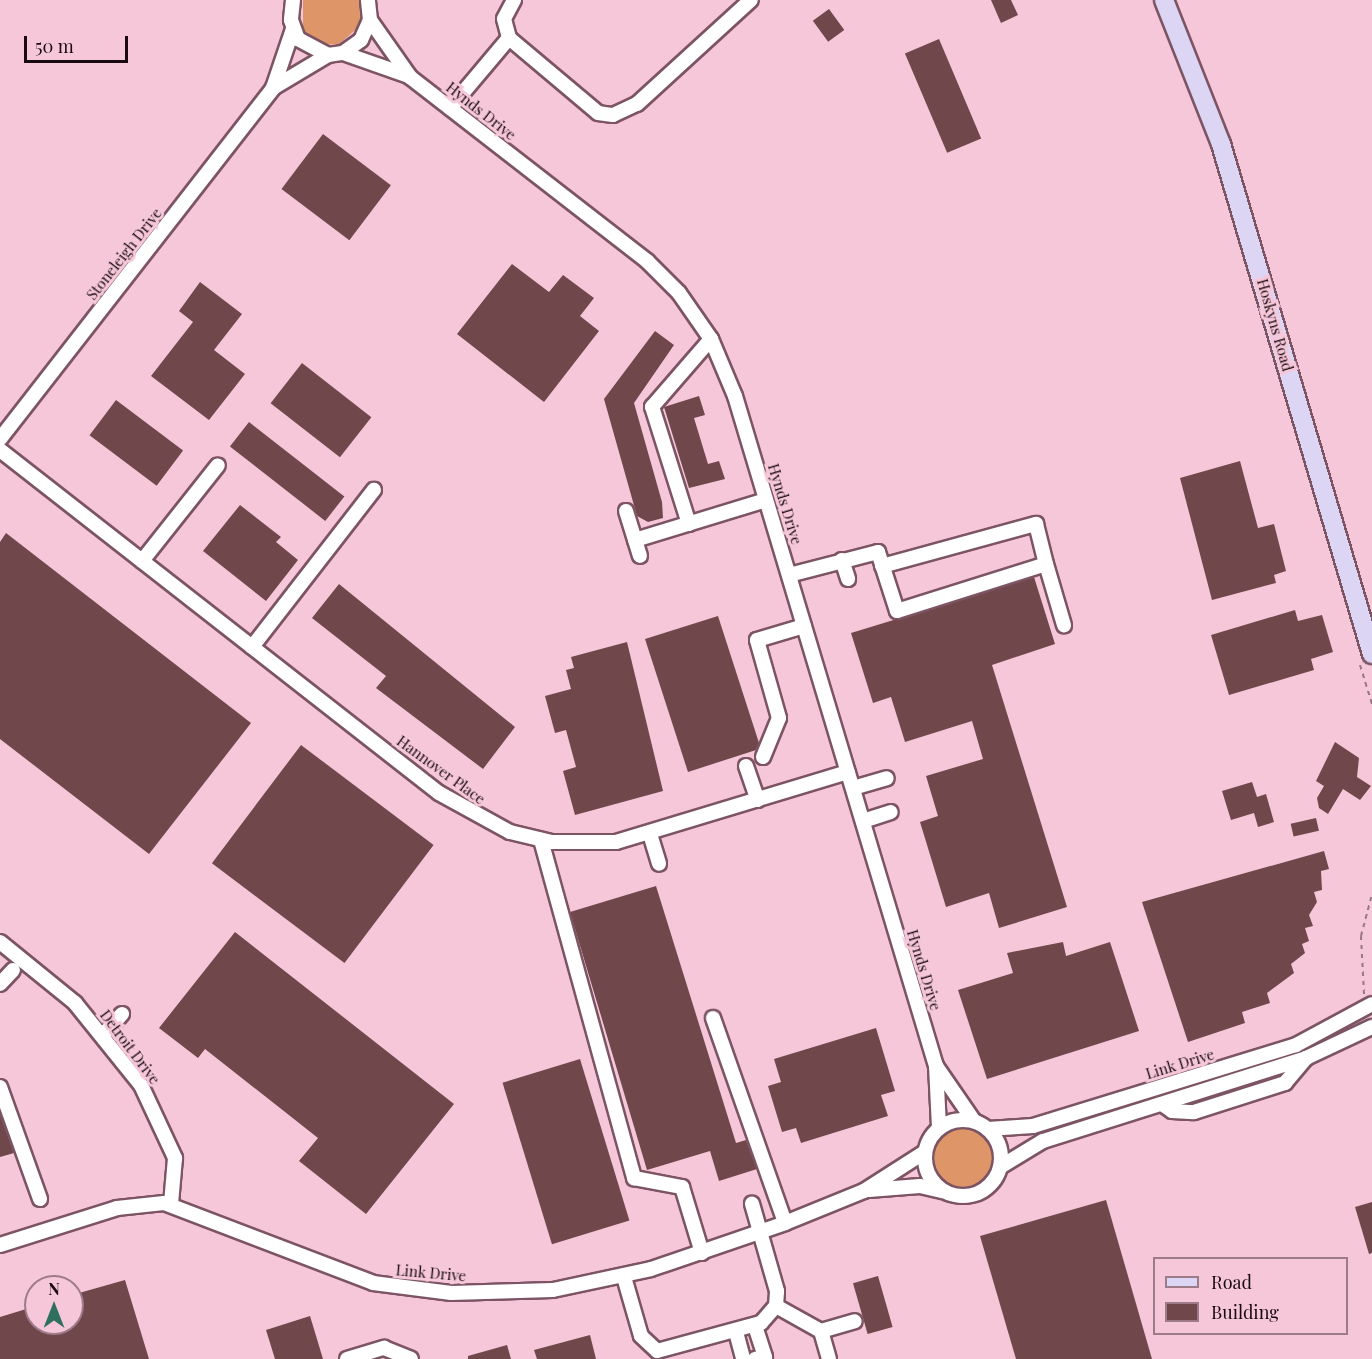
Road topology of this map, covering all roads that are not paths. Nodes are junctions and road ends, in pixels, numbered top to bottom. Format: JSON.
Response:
{"nodes":[{"id":1,"x":368,"y":0,"type":"edge"},
{"id":2,"x":514,"y":0,"type":"edge"},
{"id":3,"x":752,"y":0,"type":"edge"},
{"id":4,"x":1164,"y":0,"type":"edge"},
{"id":5,"x":290,"y":4,"type":"edge"},
{"id":6,"x":370,"y":20,"type":"junction"},
{"id":7,"x":293,"y":29,"type":"junction"},
{"id":8,"x":509,"y":38,"type":"junction"},
{"id":9,"x":344,"y":53,"type":"junction"},
{"id":10,"x":328,"y":55,"type":"junction"},
{"id":11,"x":410,"y":77,"type":"junction"},
{"id":12,"x":273,"y":88,"type":"junction"},
{"id":13,"x":450,"y":108,"type":"junction"},
{"id":14,"x":711,"y":339,"type":"junction"},
{"id":15,"x":0,"y":439,"type":"edge"},
{"id":16,"x":0,"y":450,"type":"edge"},
{"id":17,"x":218,"y":465,"type":"dead end"},
{"id":18,"x":374,"y":490,"type":"dead end"},
{"id":19,"x":766,"y":500,"type":"junction"},
{"id":20,"x":626,"y":511,"type":"dead end"},
{"id":21,"x":689,"y":524,"type":"junction"},
{"id":22,"x":635,"y":540,"type":"junction"},
{"id":23,"x":640,"y":556,"type":"dead end"},
{"id":24,"x":842,"y":560,"type":"junction"},
{"id":25,"x":142,"y":561,"type":"junction"},
{"id":26,"x":1046,"y":564,"type":"junction"},
{"id":27,"x":882,"y":566,"type":"junction"},
{"id":28,"x":789,"y":575,"type":"junction"},
{"id":29,"x":848,"y":579,"type":"dead end"},
{"id":30,"x":1064,"y":625,"type":"dead end"},
{"id":31,"x":804,"y":626,"type":"junction"},
{"id":32,"x":252,"y":647,"type":"junction"},
{"id":33,"x":1372,"y":654,"type":"edge"},
{"id":34,"x":763,"y":757,"type":"dead end"},
{"id":35,"x":746,"y":766,"type":"dead end"},
{"id":36,"x":848,"y":772,"type":"junction"},
{"id":37,"x":887,"y":778,"type":"dead end"},
{"id":38,"x":853,"y":788,"type":"junction"},
{"id":39,"x":758,"y":800,"type":"junction"},
{"id":40,"x":891,"y":812,"type":"dead end"},
{"id":41,"x":863,"y":821,"type":"junction"},
{"id":42,"x":650,"y":834,"type":"junction"},
{"id":43,"x":542,"y":840,"type":"junction"},
{"id":44,"x":659,"y":864,"type":"dead end"},
{"id":45,"x":0,"y":942,"type":"edge"},
{"id":46,"x":13,"y":970,"type":"dead end"},
{"id":47,"x":0,"y":984,"type":"edge"},
{"id":48,"x":1369,"y":1001,"type":"edge"},
{"id":49,"x":122,"y":1014,"type":"dead end"},
{"id":50,"x":713,"y":1018,"type":"dead end"},
{"id":51,"x":1372,"y":1027,"type":"edge"},
{"id":52,"x":104,"y":1034,"type":"junction"},
{"id":53,"x":936,"y":1066,"type":"junction"},
{"id":54,"x":0,"y":1087,"type":"edge"},
{"id":55,"x":974,"y":1121,"type":"junction"},
{"id":56,"x":939,"y":1128,"type":"junction"},
{"id":57,"x":988,"y":1129,"type":"junction"},
{"id":58,"x":925,"y":1152,"type":"junction"},
{"id":59,"x":1000,"y":1167,"type":"junction"},
{"id":60,"x":864,"y":1191,"type":"junction"},
{"id":61,"x":946,"y":1192,"type":"junction"},
{"id":62,"x":40,"y":1199,"type":"dead end"},
{"id":63,"x":171,"y":1204,"type":"junction"},
{"id":64,"x":752,"y":1204,"type":"dead end"},
{"id":65,"x":785,"y":1223,"type":"junction"},
{"id":66,"x":760,"y":1230,"type":"junction"},
{"id":67,"x":0,"y":1245,"type":"edge"},
{"id":68,"x":702,"y":1253,"type":"junction"},
{"id":69,"x":624,"y":1277,"type":"junction"},
{"id":70,"x":776,"y":1306,"type":"junction"},
{"id":71,"x":855,"y":1321,"type":"dead end"},
{"id":72,"x":755,"y":1326,"type":"junction"},
{"id":73,"x":821,"y":1331,"type":"junction"},
{"id":74,"x":736,"y":1332,"type":"junction"},
{"id":75,"x":693,"y":1352,"type":"edge"},
{"id":76,"x":347,"y":1359,"type":"edge"},
{"id":77,"x":411,"y":1359,"type":"edge"},
{"id":78,"x":744,"y":1359,"type":"edge"},
{"id":79,"x":755,"y":1359,"type":"edge"},
{"id":80,"x":829,"y":1359,"type":"edge"}],
"edges":[{"from":1,"to":6,"type":"street"},
{"from":2,"to":8,"type":"street"},
{"from":3,"to":8,"type":"street"},
{"from":4,"to":33,"type":"main road","name":"Hoskyns Road"},
{"from":5,"to":7,"type":"street"},
{"from":6,"to":9,"type":"street"},
{"from":6,"to":11,"type":"street","name":"Hynds Drive"},
{"from":7,"to":10,"type":"street"},
{"from":7,"to":12,"type":"street","name":"Stoneleigh Drive"},
{"from":8,"to":13,"type":"street"},
{"from":9,"to":10,"type":"street"},
{"from":9,"to":11,"type":"street","name":"Hynds Drive"},
{"from":10,"to":12,"type":"street","name":"Stoneleigh Drive"},
{"from":11,"to":13,"type":"street","name":"Hynds Drive"},
{"from":12,"to":15,"type":"street","name":"Stoneleigh Drive"},
{"from":13,"to":14,"type":"street","name":"Hynds Drive"},
{"from":14,"to":19,"type":"street","name":"Hynds Drive"},
{"from":14,"to":21,"type":"street"},
{"from":16,"to":25,"type":"street","name":"Hannover Place"},
{"from":17,"to":25,"type":"street"},
{"from":18,"to":32,"type":"street"},
{"from":19,"to":21,"type":"street"},
{"from":19,"to":28,"type":"street","name":"Hynds Drive"},
{"from":20,"to":22,"type":"street"},
{"from":21,"to":22,"type":"street"},
{"from":22,"to":23,"type":"street"},
{"from":24,"to":27,"type":"street"},
{"from":24,"to":28,"type":"street"},
{"from":24,"to":29,"type":"street"},
{"from":25,"to":32,"type":"street","name":"Hannover Place"},
{"from":26,"to":27,"type":"street"},
{"from":26,"to":27,"type":"street"},
{"from":26,"to":30,"type":"street"},
{"from":28,"to":31,"type":"street","name":"Hynds Drive"},
{"from":31,"to":34,"type":"street"},
{"from":31,"to":36,"type":"street","name":"Hynds Drive"},
{"from":32,"to":43,"type":"street","name":"Hannover Place"},
{"from":35,"to":39,"type":"street"},
{"from":36,"to":38,"type":"street","name":"Hynds Drive"},
{"from":36,"to":39,"type":"street","name":"Hannover Place"},
{"from":37,"to":38,"type":"street"},
{"from":38,"to":41,"type":"street","name":"Hynds Drive"},
{"from":39,"to":42,"type":"street","name":"Hannover Place"},
{"from":40,"to":41,"type":"street"},
{"from":41,"to":53,"type":"street","name":"Hynds Drive"},
{"from":42,"to":43,"type":"street","name":"Hannover Place"},
{"from":42,"to":44,"type":"street"},
{"from":43,"to":68,"type":"street"},
{"from":45,"to":52,"type":"street","name":"Detroit Drive"},
{"from":46,"to":47,"type":"street"},
{"from":48,"to":57,"type":"street","name":"Link Drive"},
{"from":49,"to":52,"type":"street"},
{"from":50,"to":65,"type":"street"},
{"from":51,"to":59,"type":"street"},
{"from":52,"to":63,"type":"street","name":"Detroit Drive"},
{"from":53,"to":55,"type":"street","name":"Hynds Drive"},
{"from":53,"to":56,"type":"street","name":"Hynds Drive"},
{"from":54,"to":62,"type":"street"},
{"from":55,"to":56,"type":"street"},
{"from":55,"to":57,"type":"street"},
{"from":56,"to":58,"type":"street"},
{"from":57,"to":59,"type":"street"},
{"from":58,"to":60,"type":"street","name":"Link Drive"},
{"from":58,"to":61,"type":"street"},
{"from":59,"to":61,"type":"street"},
{"from":60,"to":61,"type":"street","name":"Link Drive"},
{"from":60,"to":65,"type":"street","name":"Link Drive"},
{"from":63,"to":67,"type":"street","name":"Link Drive"},
{"from":63,"to":69,"type":"street","name":"Link Drive"},
{"from":64,"to":66,"type":"street"},
{"from":65,"to":66,"type":"street","name":"Link Drive"},
{"from":66,"to":68,"type":"street","name":"Link Drive"},
{"from":66,"to":70,"type":"street"},
{"from":68,"to":69,"type":"street","name":"Link Drive"},
{"from":69,"to":75,"type":"street"},
{"from":70,"to":72,"type":"street"},
{"from":70,"to":73,"type":"street"},
{"from":71,"to":73,"type":"street"},
{"from":72,"to":74,"type":"street"},
{"from":72,"to":79,"type":"street"},
{"from":73,"to":80,"type":"street"},
{"from":74,"to":75,"type":"street"},
{"from":74,"to":78,"type":"street"},
{"from":76,"to":77,"type":"street"}]}
